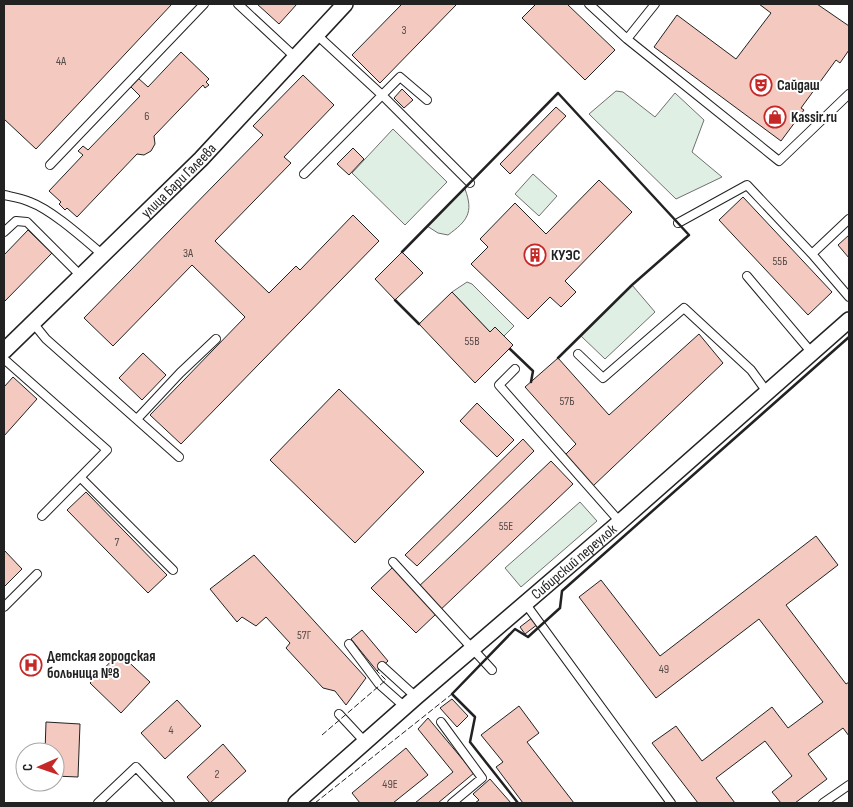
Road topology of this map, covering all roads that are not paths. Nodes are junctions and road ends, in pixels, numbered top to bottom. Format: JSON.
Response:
{"nodes":[{"id":1,"x":204,"y":4,"type":"edge"},
{"id":2,"x":238,"y":4,"type":"edge"},
{"id":3,"x":345,"y":4,"type":"edge"},
{"id":4,"x":589,"y":4,"type":"edge"},
{"id":5,"x":655,"y":4,"type":"edge"},
{"id":6,"x":317,"y":35,"type":"junction"},
{"id":7,"x":627,"y":38,"type":"junction"},
{"id":8,"x":295,"y":57,"type":"junction"},
{"id":9,"x":849,"y":94,"type":"edge"},
{"id":10,"x":382,"y":95,"type":"junction"},
{"id":11,"x":427,"y":100,"type":"dead end"},
{"id":12,"x":50,"y":165,"type":"dead end"},
{"id":13,"x":304,"y":174,"type":"dead end"},
{"id":14,"x":470,"y":183,"type":"dead end"},
{"id":15,"x":4,"y":195,"type":"edge"},
{"id":16,"x":849,"y":219,"type":"edge"},
{"id":17,"x":678,"y":222,"type":"dead end"},
{"id":18,"x":4,"y":232,"type":"edge"},
{"id":19,"x":812,"y":254,"type":"junction"},
{"id":20,"x":103,"y":255,"type":"junction"},
{"id":21,"x":81,"y":276,"type":"junction"},
{"id":22,"x":747,"y":276,"type":"dead end"},
{"id":23,"x":849,"y":297,"type":"edge"},
{"id":24,"x":849,"y":320,"type":"edge"},
{"id":25,"x":32,"y":323,"type":"junction"},
{"id":26,"x":216,"y":339,"type":"dead end"},
{"id":27,"x":4,"y":351,"type":"edge"},
{"id":28,"x":812,"y":353,"type":"junction"},
{"id":29,"x":578,"y":354,"type":"dead end"},
{"id":30,"x":4,"y":359,"type":"edge"},
{"id":31,"x":515,"y":369,"type":"dead end"},
{"id":32,"x":767,"y":392,"type":"junction"},
{"id":33,"x":137,"y":419,"type":"junction"},
{"id":34,"x":179,"y":457,"type":"dead end"},
{"id":35,"x":81,"y":478,"type":"junction"},
{"id":36,"x":42,"y":516,"type":"dead end"},
{"id":37,"x":620,"y":522,"type":"junction"},
{"id":38,"x":393,"y":562,"type":"dead end"},
{"id":39,"x":173,"y":570,"type":"dead end"},
{"id":40,"x":37,"y":574,"type":"dead end"},
{"id":41,"x":525,"y":603,"type":"junction"},
{"id":42,"x":4,"y":607,"type":"edge"},
{"id":43,"x":349,"y":644,"type":"dead end"},
{"id":44,"x":473,"y":648,"type":"junction"},
{"id":45,"x":382,"y":666,"type":"dead end"},
{"id":46,"x":492,"y":670,"type":"dead end"},
{"id":47,"x":410,"y":702,"type":"junction"},
{"id":48,"x":339,"y":714,"type":"dead end"},
{"id":49,"x":441,"y":722,"type":"dead end"},
{"id":50,"x":364,"y":742,"type":"junction"},
{"id":51,"x":849,"y":785,"type":"edge"},
{"id":52,"x":98,"y":803,"type":"edge"},
{"id":53,"x":170,"y":803,"type":"edge"},
{"id":54,"x":296,"y":803,"type":"edge"},
{"id":55,"x":452,"y":803,"type":"edge"},
{"id":56,"x":671,"y":803,"type":"edge"},
{"id":57,"x":823,"y":803,"type":"edge"}],
"edges":[{"from":1,"to":12,"type":"lane"},
{"from":2,"to":8,"type":"lane"},
{"from":3,"to":6,"type":"street","name":"улица Бари Галеева"},
{"from":4,"to":7,"type":"lane"},
{"from":5,"to":7,"type":"lane"},
{"from":6,"to":8,"type":"street","name":"улица Бари Галеева"},
{"from":6,"to":10,"type":"lane"},
{"from":7,"to":9,"type":"lane"},
{"from":8,"to":20,"type":"street","name":"улица Бари Галеева"},
{"from":10,"to":11,"type":"lane"},
{"from":10,"to":13,"type":"lane"},
{"from":10,"to":14,"type":"lane"},
{"from":15,"to":20,"type":"lane"},
{"from":16,"to":19,"type":"lane"},
{"from":17,"to":19,"type":"lane"},
{"from":18,"to":21,"type":"lane"},
{"from":19,"to":23,"type":"lane"},
{"from":20,"to":21,"type":"street","name":"улица Бари Галеева"},
{"from":21,"to":25,"type":"street","name":"улица Бари Галеева"},
{"from":22,"to":28,"type":"lane"},
{"from":24,"to":28,"type":"street","name":"Сибирский переулок"},
{"from":25,"to":27,"type":"street","name":"улица Бари Галеева"},
{"from":25,"to":33,"type":"lane"},
{"from":26,"to":33,"type":"lane"},
{"from":28,"to":32,"type":"street","name":"Сибирский переулок"},
{"from":29,"to":32,"type":"lane"},
{"from":30,"to":35,"type":"lane"},
{"from":31,"to":37,"type":"lane"},
{"from":32,"to":37,"type":"street","name":"Сибирский переулок"},
{"from":33,"to":34,"type":"lane"},
{"from":35,"to":36,"type":"lane"},
{"from":35,"to":39,"type":"lane"},
{"from":37,"to":41,"type":"street","name":"Сибирский переулок"},
{"from":38,"to":44,"type":"lane"},
{"from":40,"to":42,"type":"lane"},
{"from":41,"to":44,"type":"street","name":"Сибирский переулок"},
{"from":41,"to":56,"type":"lane"},
{"from":43,"to":47,"type":"lane"},
{"from":44,"to":46,"type":"lane"},
{"from":44,"to":47,"type":"street","name":"Сибирский переулок"},
{"from":45,"to":47,"type":"lane"},
{"from":47,"to":50,"type":"street","name":"Сибирский переулок"},
{"from":48,"to":50,"type":"lane"},
{"from":49,"to":55,"type":"lane"},
{"from":50,"to":54,"type":"street","name":"Сибирский переулок"},
{"from":51,"to":57,"type":"lane"},
{"from":52,"to":53,"type":"lane"}]}
